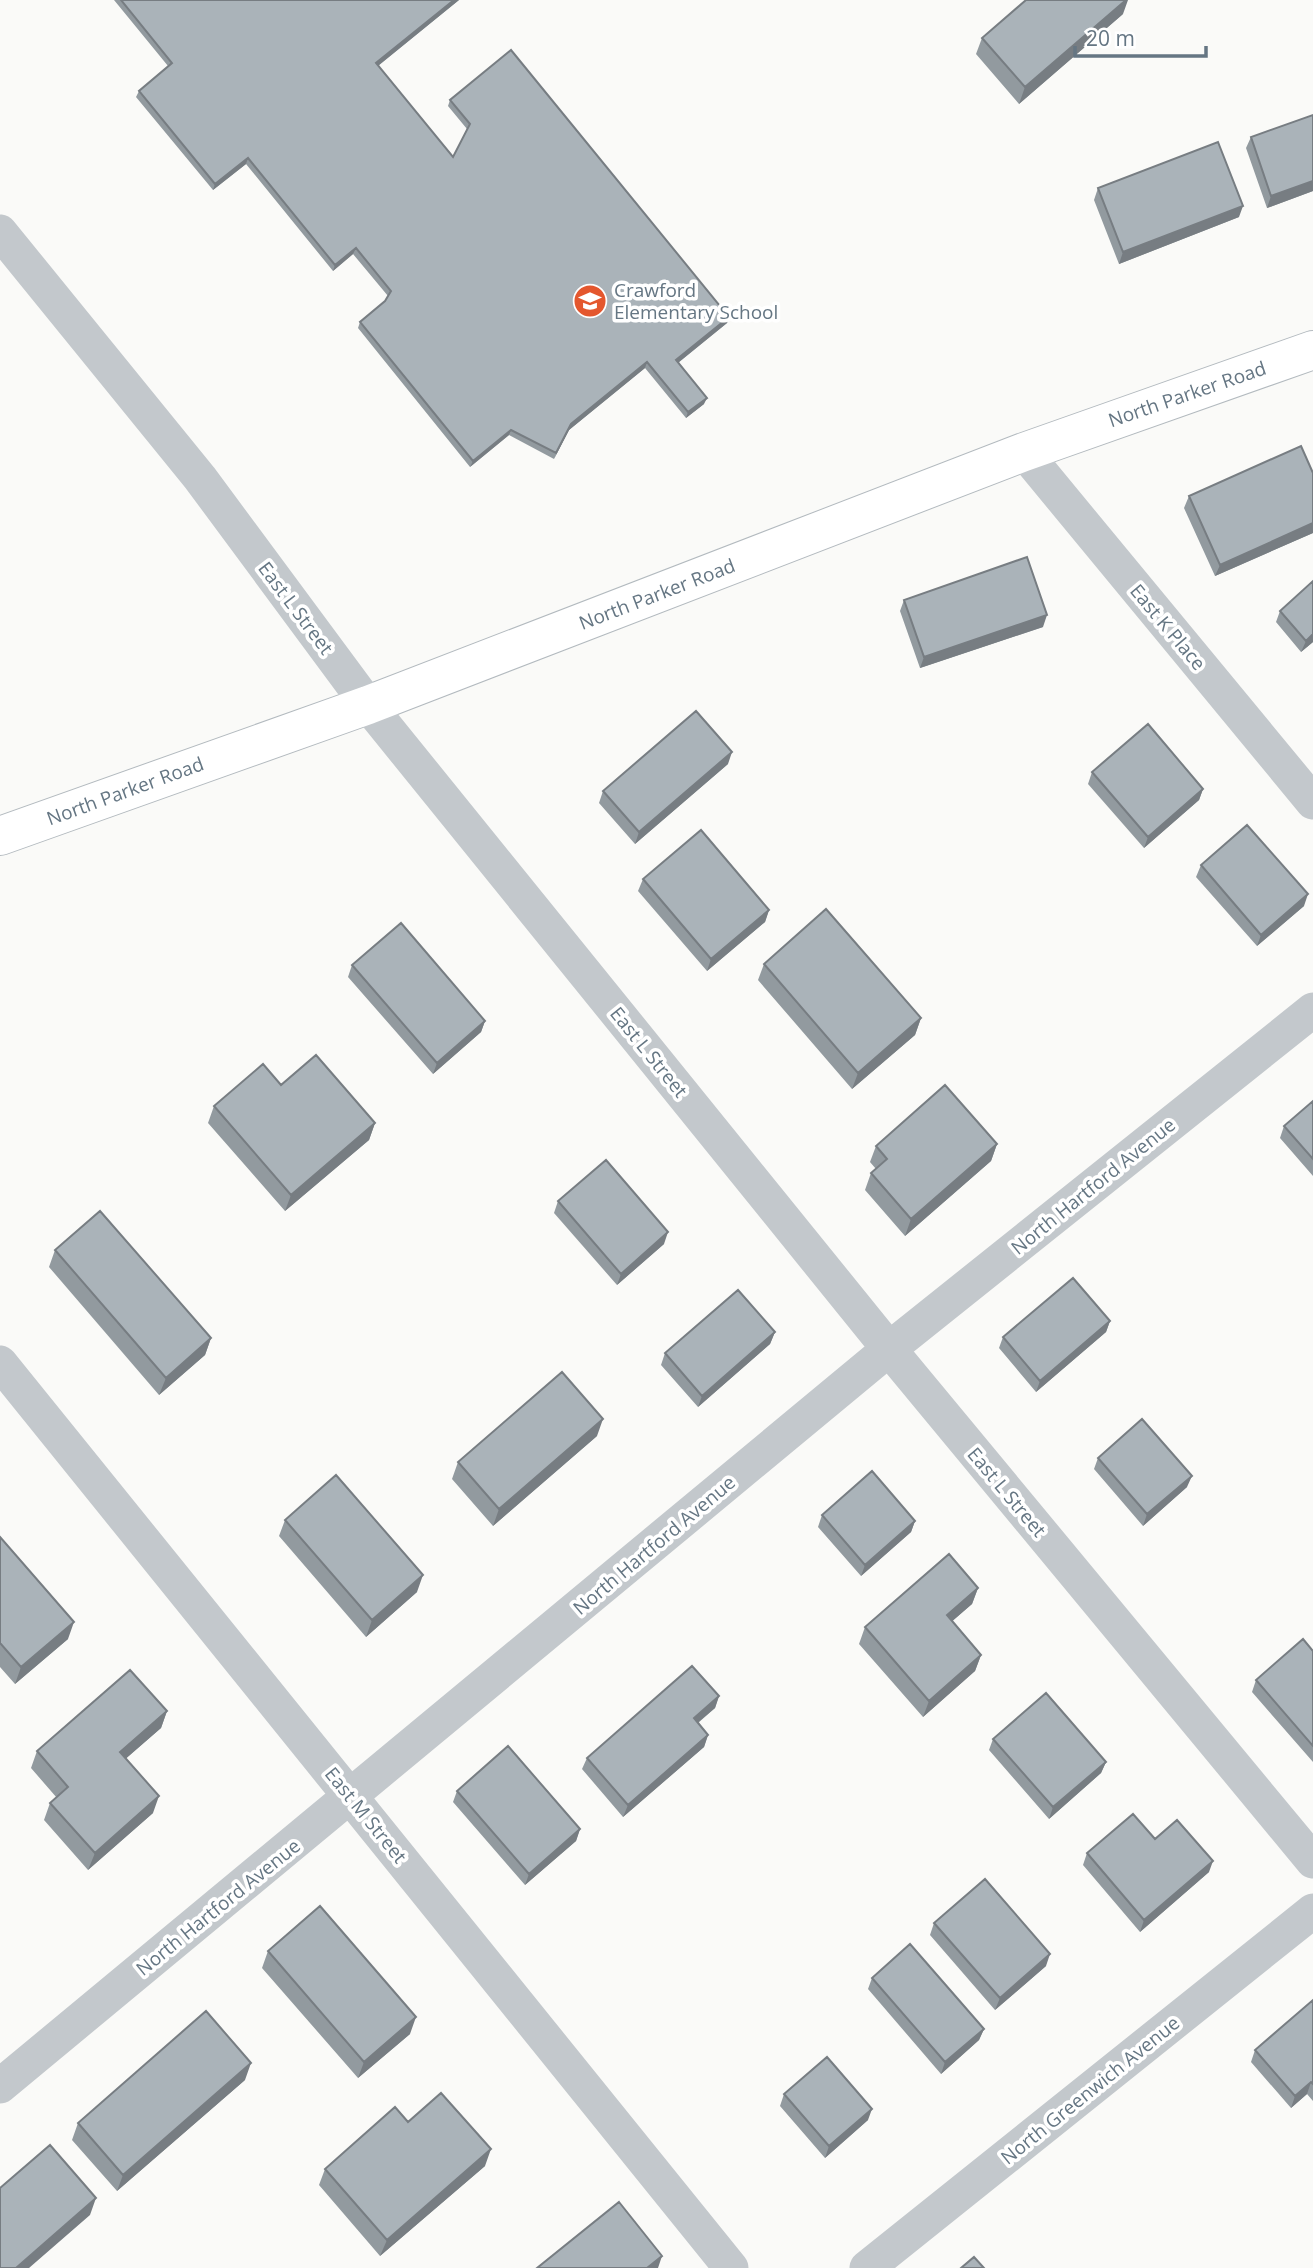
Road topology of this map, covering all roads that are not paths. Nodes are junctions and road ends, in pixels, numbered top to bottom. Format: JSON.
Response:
{"nodes":[{"id":1,"x":0,"y":232,"type":"edge"},
{"id":2,"x":1313,"y":350,"type":"edge"},
{"id":3,"x":1024,"y":452,"type":"junction"},
{"id":4,"x":368,"y":705,"type":"junction"},
{"id":5,"x":1313,"y":802,"type":"edge"},
{"id":6,"x":0,"y":836,"type":"edge"},
{"id":7,"x":1313,"y":1010,"type":"edge"},
{"id":8,"x":889,"y":1349,"type":"junction"},
{"id":9,"x":0,"y":1363,"type":"edge"},
{"id":10,"x":352,"y":1797,"type":"junction"},
{"id":11,"x":1313,"y":1861,"type":"edge"},
{"id":12,"x":1313,"y":1911,"type":"edge"},
{"id":13,"x":0,"y":2086,"type":"edge"},
{"id":14,"x":731,"y":2268,"type":"edge"},
{"id":15,"x":867,"y":2268,"type":"edge"}],
"edges":[{"from":1,"to":4,"type":"street","name":"East L Street"},
{"from":2,"to":3,"type":"street","name":"North Parker Road"},
{"from":3,"to":4,"type":"street","name":"North Parker Road"},
{"from":3,"to":5,"type":"street","name":"East K Place"},
{"from":4,"to":6,"type":"street","name":"North Parker Road"},
{"from":4,"to":8,"type":"street","name":"East L Street"},
{"from":7,"to":8,"type":"street","name":"North Hartford Avenue"},
{"from":8,"to":10,"type":"street","name":"North Hartford Avenue"},
{"from":8,"to":11,"type":"street","name":"East L Street"},
{"from":9,"to":10,"type":"street","name":"East M Street"},
{"from":10,"to":13,"type":"street","name":"North Hartford Avenue"},
{"from":10,"to":14,"type":"street","name":"East M Street"},
{"from":12,"to":15,"type":"street","name":"North Greenwich Avenue"}]}
